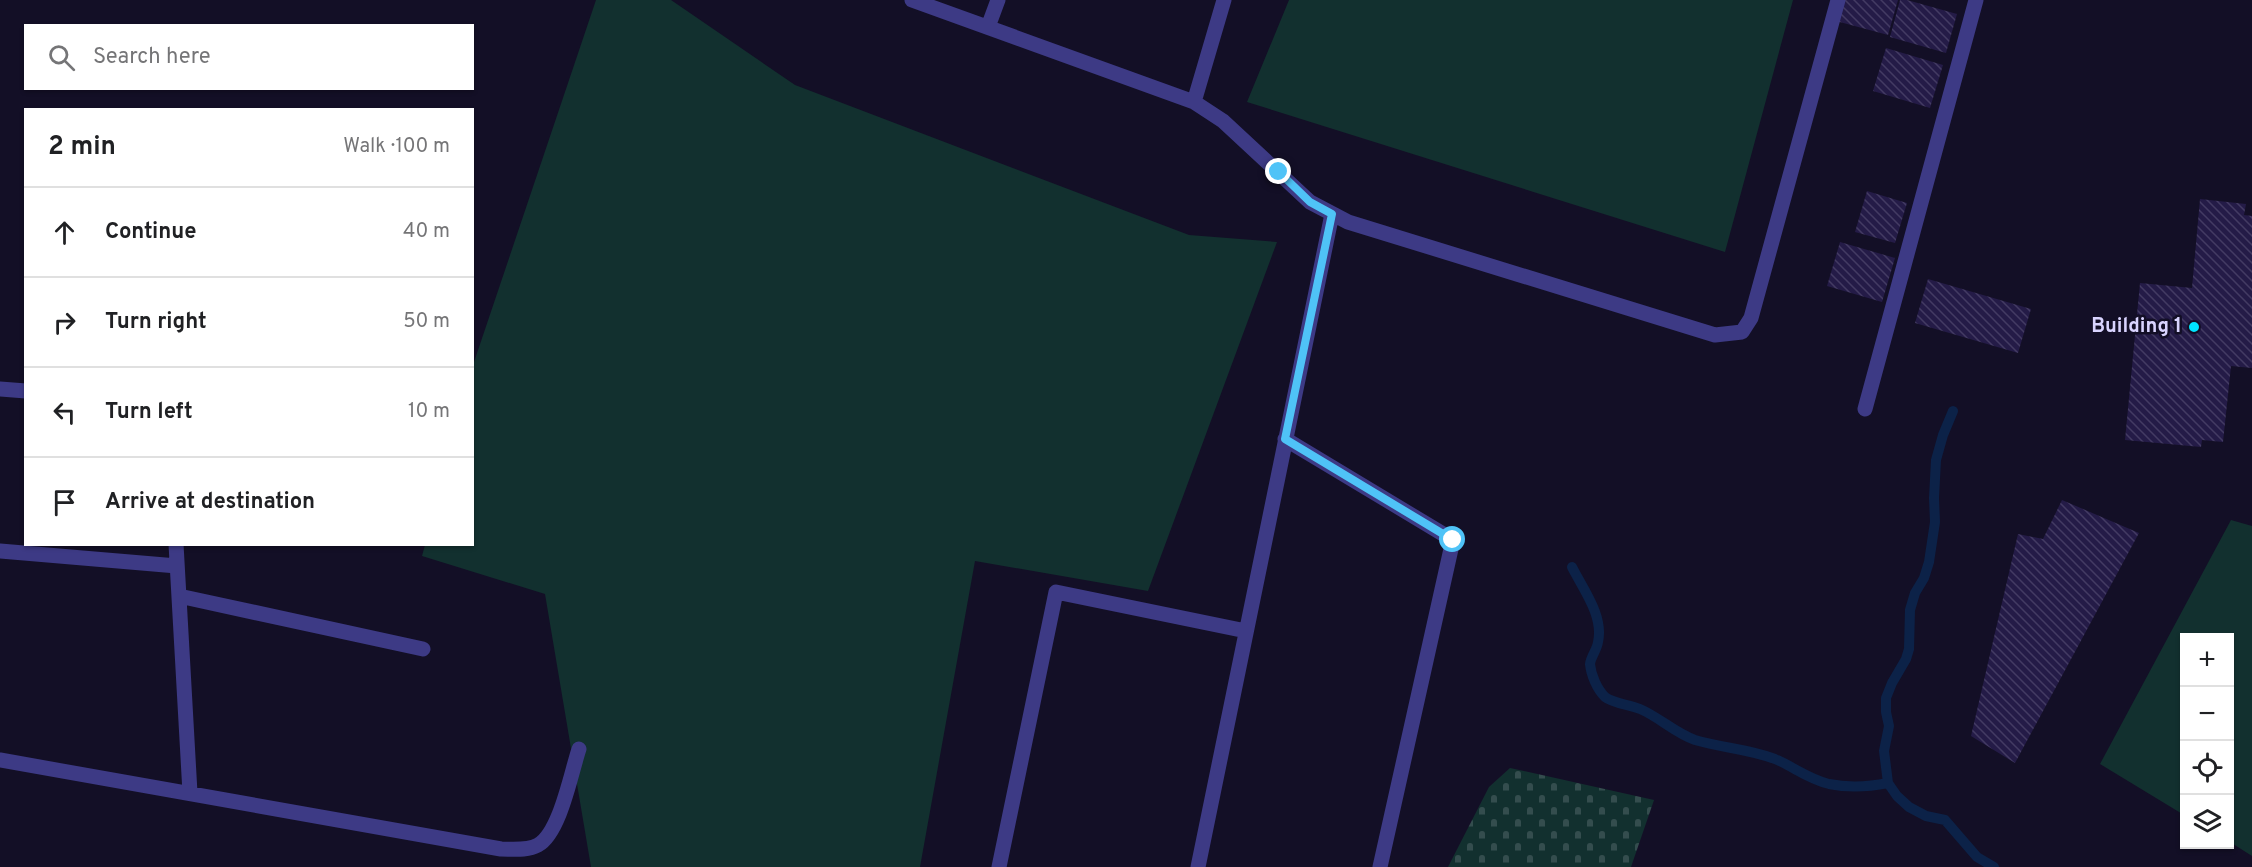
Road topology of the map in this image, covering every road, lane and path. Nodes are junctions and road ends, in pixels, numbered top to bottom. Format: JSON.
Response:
{"nodes":[{"id":1,"x":912,"y":0,"type":"edge"},
{"id":2,"x":998,"y":0,"type":"edge"},
{"id":3,"x":1224,"y":0,"type":"edge"},
{"id":4,"x":1838,"y":0,"type":"edge"},
{"id":5,"x":1976,"y":0,"type":"edge"},
{"id":6,"x":988,"y":27,"type":"junction"},
{"id":7,"x":1194,"y":102,"type":"junction"},
{"id":8,"x":1332,"y":214,"type":"junction"},
{"id":9,"x":0,"y":389,"type":"edge"},
{"id":10,"x":24,"y":391,"type":"edge"},
{"id":11,"x":1865,"y":409,"type":"dead end"},
{"id":12,"x":1285,"y":439,"type":"junction"},
{"id":13,"x":176,"y":546,"type":"edge"},
{"id":14,"x":0,"y":551,"type":"edge"},
{"id":15,"x":177,"y":566,"type":"junction"},
{"id":16,"x":179,"y":596,"type":"junction"},
{"id":17,"x":1246,"y":631,"type":"junction"},
{"id":18,"x":423,"y":649,"type":"dead end"},
{"id":19,"x":579,"y":749,"type":"dead end"},
{"id":20,"x":0,"y":760,"type":"edge"},
{"id":21,"x":190,"y":793,"type":"junction"},
{"id":22,"x":999,"y":867,"type":"edge"},
{"id":23,"x":1197,"y":867,"type":"edge"},
{"id":24,"x":1380,"y":867,"type":"edge"}],
"edges":[{"from":1,"to":6,"type":"street"},
{"from":2,"to":6,"type":"street"},
{"from":3,"to":7,"type":"street"},
{"from":4,"to":8,"type":"street"},
{"from":5,"to":11,"type":"street"},
{"from":6,"to":7,"type":"street"},
{"from":7,"to":8,"type":"street"},
{"from":8,"to":12,"type":"street"},
{"from":9,"to":10,"type":"street"},
{"from":12,"to":17,"type":"street"},
{"from":12,"to":24,"type":"street"},
{"from":13,"to":15,"type":"street"},
{"from":14,"to":15,"type":"street"},
{"from":15,"to":16,"type":"street"},
{"from":16,"to":18,"type":"street"},
{"from":16,"to":21,"type":"street"},
{"from":17,"to":22,"type":"street"},
{"from":17,"to":23,"type":"street"},
{"from":19,"to":21,"type":"street"},
{"from":20,"to":21,"type":"street"}]}
